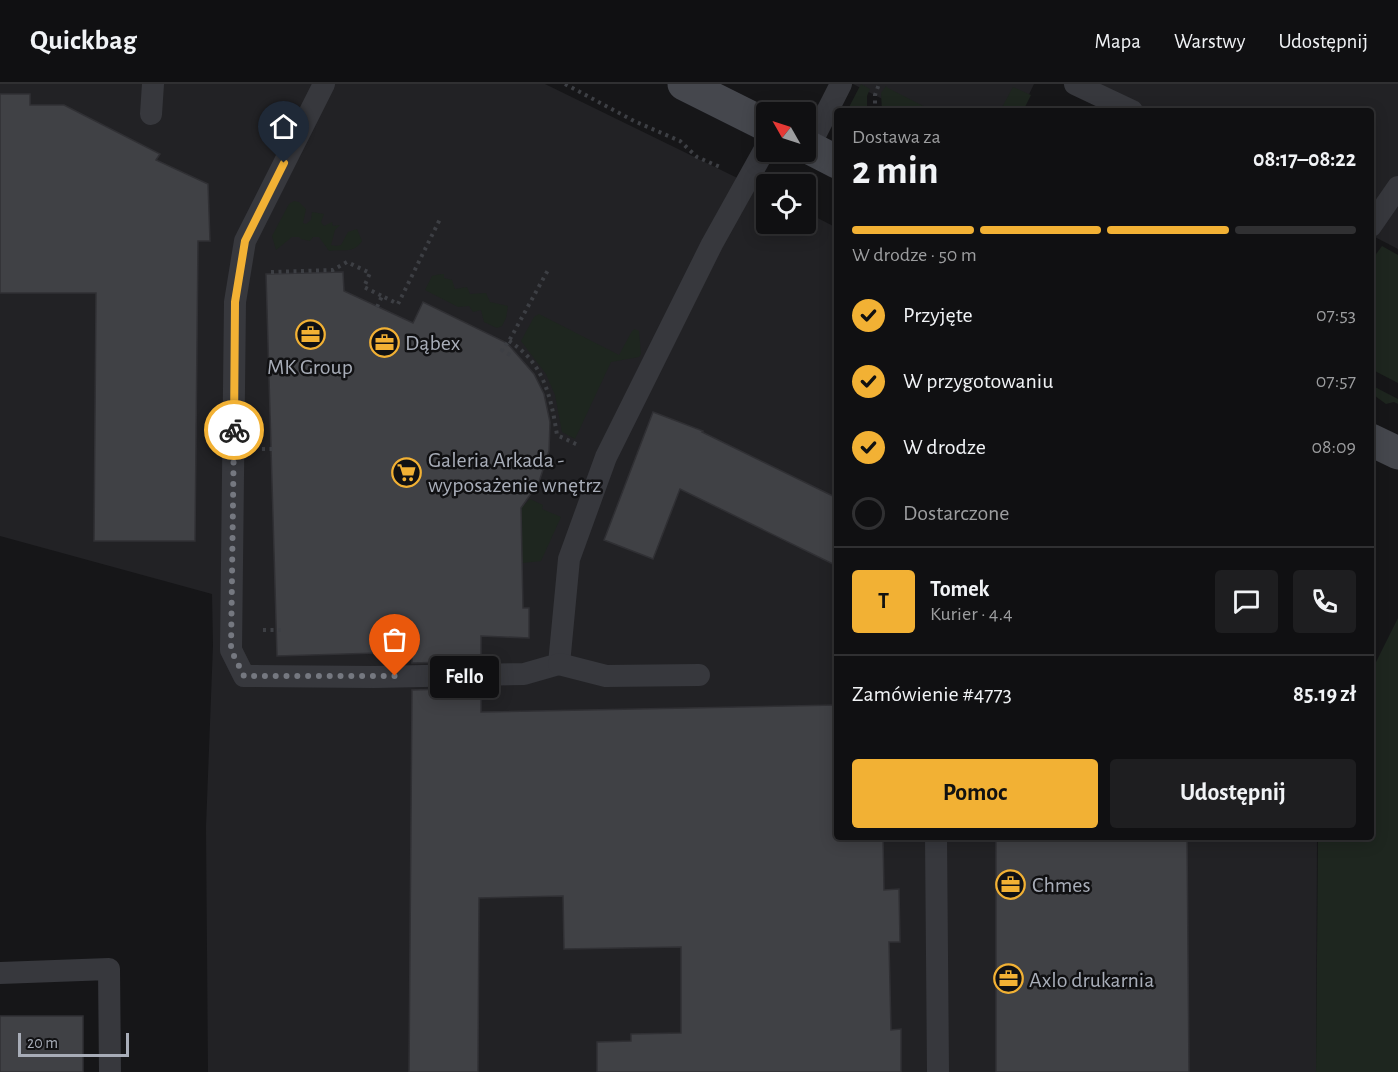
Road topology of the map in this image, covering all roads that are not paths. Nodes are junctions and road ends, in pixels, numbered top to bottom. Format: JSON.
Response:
{"nodes":[{"id":1,"x":153,"y":84,"type":"edge"},
{"id":2,"x":324,"y":84,"type":"edge"},
{"id":3,"x":684,"y":84,"type":"edge"},
{"id":4,"x":841,"y":84,"type":"edge"},
{"id":5,"x":1075,"y":84,"type":"edge"},
{"id":6,"x":1126,"y":108,"type":"edge"},
{"id":7,"x":151,"y":114,"type":"dead end"},
{"id":8,"x":756,"y":120,"type":"edge"},
{"id":9,"x":817,"y":152,"type":"edge"},
{"id":10,"x":758,"y":162,"type":"edge"},
{"id":11,"x":1385,"y":196,"type":"edge"},
{"id":12,"x":1374,"y":220,"type":"edge"},
{"id":13,"x":1374,"y":441,"type":"edge"},
{"id":14,"x":1398,"y":453,"type":"edge"},
{"id":15,"x":559,"y":664,"type":"junction"},
{"id":16,"x":699,"y":675,"type":"dead end"},
{"id":17,"x":936,"y":840,"type":"edge"},
{"id":18,"x":0,"y":973,"type":"edge"},
{"id":19,"x":110,"y":1072,"type":"edge"},
{"id":20,"x":938,"y":1072,"type":"edge"}],
"edges":[{"from":1,"to":7,"type":"lane"},
{"from":2,"to":15,"type":"lane"},
{"from":3,"to":8,"type":"main road"},
{"from":4,"to":9,"type":"lane"},
{"from":5,"to":6,"type":"lane"},
{"from":10,"to":15,"type":"lane"},
{"from":11,"to":12,"type":"lane"},
{"from":13,"to":14,"type":"main road"},
{"from":15,"to":16,"type":"lane"},
{"from":17,"to":20,"type":"lane"},
{"from":18,"to":19,"type":"lane"}]}
